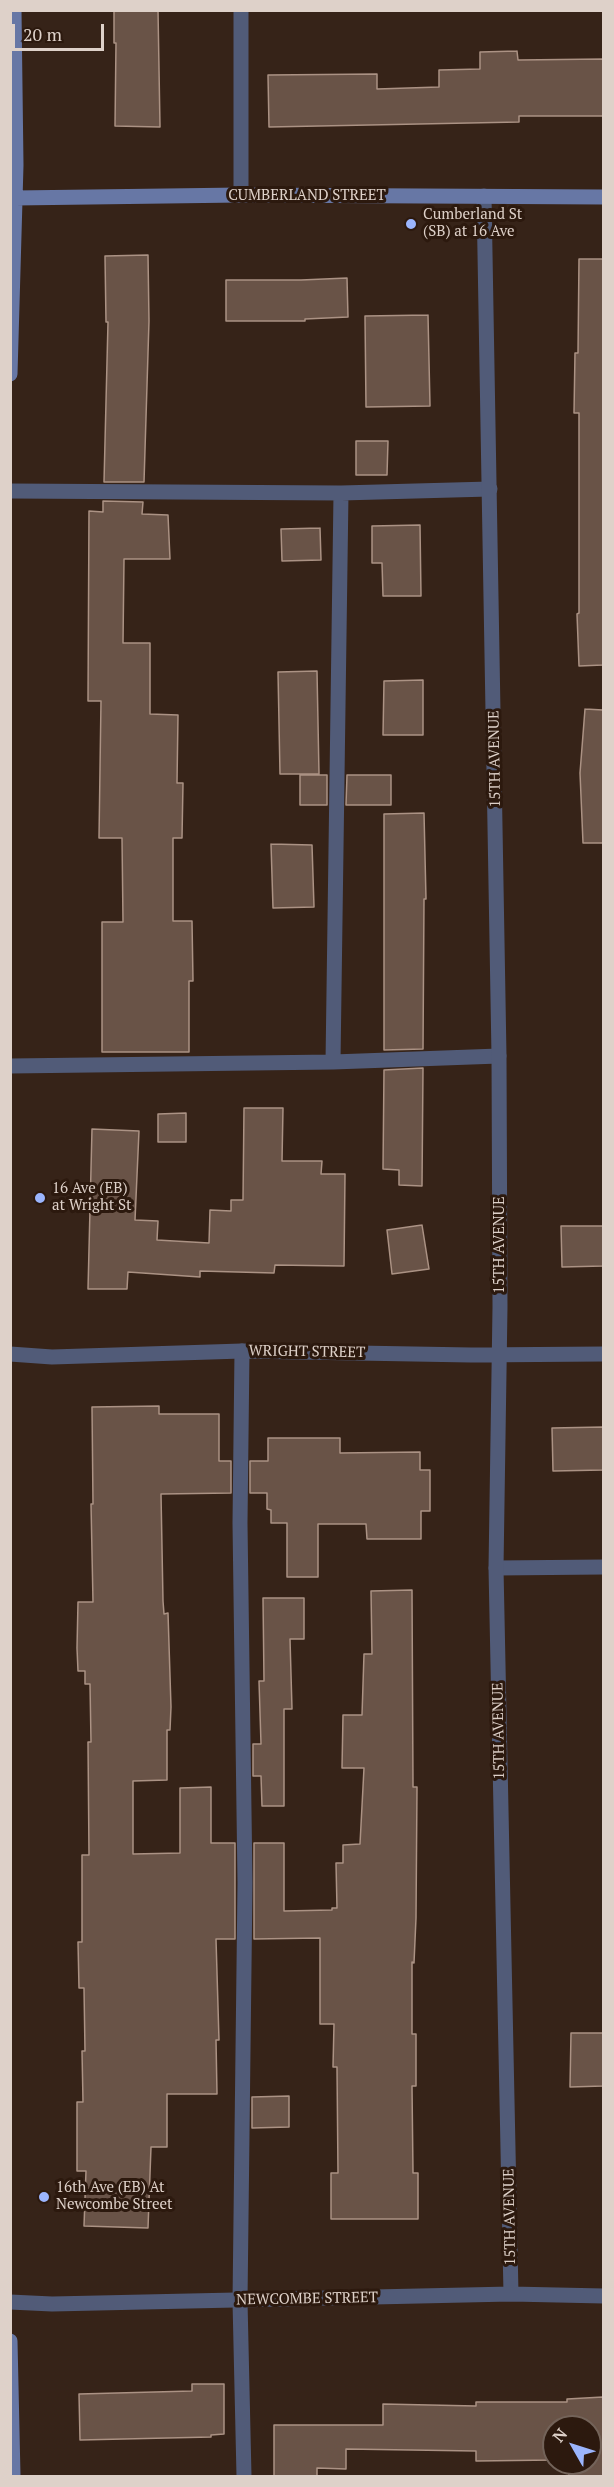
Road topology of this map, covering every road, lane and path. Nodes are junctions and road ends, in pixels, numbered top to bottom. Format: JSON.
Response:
{"nodes":[{"id":1,"x":14,"y":10,"type":"edge"},
{"id":2,"x":241,"y":10,"type":"edge"},
{"id":3,"x":242,"y":195,"type":"junction"},
{"id":4,"x":484,"y":196,"type":"junction"},
{"id":5,"x":603,"y":197,"type":"edge"},
{"id":6,"x":13,"y":198,"type":"edge"},
{"id":7,"x":10,"y":374,"type":"edge"},
{"id":8,"x":490,"y":489,"type":"junction"},
{"id":9,"x":10,"y":490,"type":"edge"},
{"id":10,"x":341,"y":493,"type":"junction"},
{"id":11,"x":499,"y":1056,"type":"junction"},
{"id":12,"x":333,"y":1062,"type":"junction"},
{"id":13,"x":10,"y":1066,"type":"edge"},
{"id":14,"x":242,"y":1351,"type":"junction"},
{"id":15,"x":500,"y":1353,"type":"junction"},
{"id":16,"x":10,"y":1354,"type":"edge"},
{"id":17,"x":603,"y":1354,"type":"edge"},
{"id":18,"x":603,"y":1567,"type":"edge"},
{"id":19,"x":496,"y":1568,"type":"junction"},
{"id":20,"x":511,"y":2294,"type":"junction"},
{"id":21,"x":603,"y":2296,"type":"edge"},
{"id":22,"x":240,"y":2301,"type":"junction"},
{"id":23,"x":10,"y":2302,"type":"edge"},
{"id":24,"x":10,"y":2341,"type":"edge"},
{"id":25,"x":13,"y":2476,"type":"edge"},
{"id":26,"x":244,"y":2476,"type":"edge"}],
"edges":[{"from":1,"to":6,"type":"street"},
{"from":2,"to":3,"type":"street"},
{"from":3,"to":4,"type":"street","name":"CUMBERLAND STREET"},
{"from":3,"to":6,"type":"street","name":"CUMBERLAND STREET"},
{"from":4,"to":5,"type":"street","name":"CUMBERLAND STREET"},
{"from":4,"to":8,"type":"street","name":"15TH AVENUE"},
{"from":6,"to":7,"type":"street"},
{"from":8,"to":10,"type":"street"},
{"from":8,"to":11,"type":"street","name":"15TH AVENUE"},
{"from":9,"to":10,"type":"street"},
{"from":10,"to":12,"type":"street"},
{"from":11,"to":12,"type":"street"},
{"from":11,"to":15,"type":"street","name":"15TH AVENUE"},
{"from":12,"to":13,"type":"street"},
{"from":14,"to":15,"type":"street","name":"WRIGHT STREET"},
{"from":14,"to":16,"type":"street","name":"WRIGHT STREET"},
{"from":14,"to":22,"type":"street"},
{"from":15,"to":17,"type":"street","name":"WRIGHT STREET"},
{"from":15,"to":19,"type":"street","name":"15TH AVENUE"},
{"from":18,"to":19,"type":"street"},
{"from":19,"to":20,"type":"street","name":"15TH AVENUE"},
{"from":20,"to":21,"type":"street","name":"NEWCOMBE STREET"},
{"from":20,"to":22,"type":"street","name":"NEWCOMBE STREET"},
{"from":22,"to":23,"type":"street","name":"NEWCOMBE STREET"},
{"from":22,"to":26,"type":"street"},
{"from":24,"to":25,"type":"street"}]}
